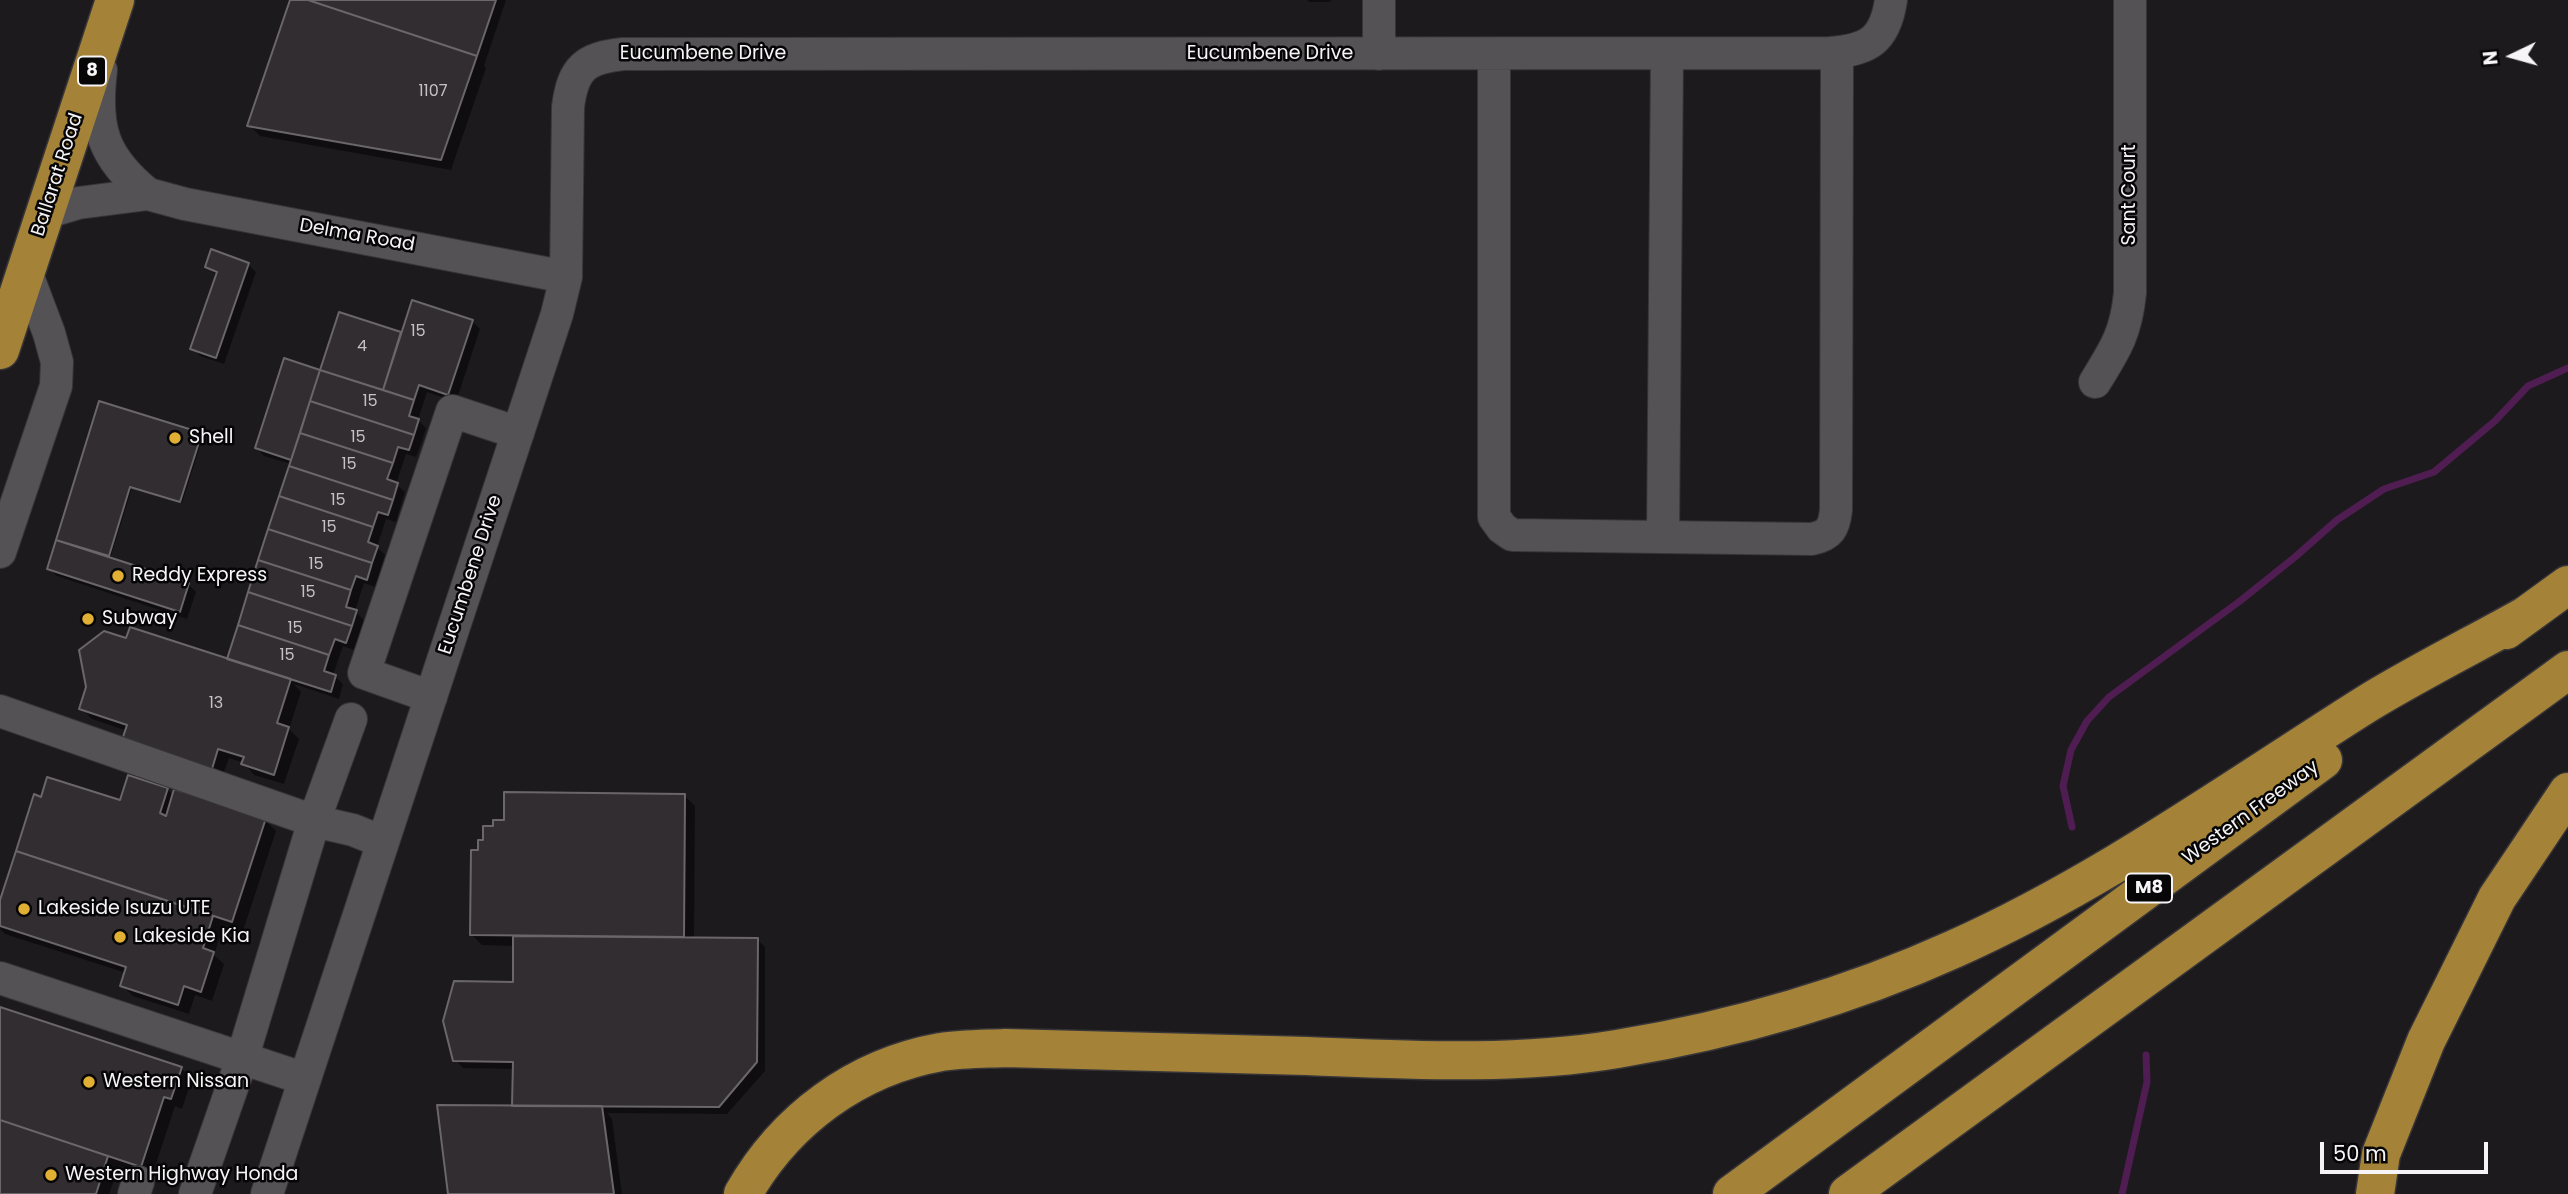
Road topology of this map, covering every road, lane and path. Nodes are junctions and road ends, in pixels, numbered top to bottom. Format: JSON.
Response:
{"nodes":[{"id":1,"x":1379,"y":0,"type":"edge"},
{"id":2,"x":1891,"y":0,"type":"edge"},
{"id":3,"x":2130,"y":0,"type":"edge"},
{"id":4,"x":111,"y":14,"type":"edge"},
{"id":5,"x":1837,"y":52,"type":"junction"},
{"id":6,"x":1379,"y":54,"type":"junction"},
{"id":7,"x":1493,"y":54,"type":"junction"},
{"id":8,"x":1667,"y":54,"type":"junction"},
{"id":9,"x":148,"y":194,"type":"junction"},
{"id":10,"x":45,"y":213,"type":"junction"},
{"id":11,"x":26,"y":272,"type":"junction"},
{"id":12,"x":566,"y":277,"type":"junction"},
{"id":13,"x":0,"y":349,"type":"edge"},
{"id":14,"x":2095,"y":382,"type":"dead end"},
{"id":15,"x":519,"y":433,"type":"junction"},
{"id":16,"x":1663,"y":537,"type":"junction"},
{"id":17,"x":0,"y":552,"type":"edge"},
{"id":18,"x":2568,"y":585,"type":"edge"},
{"id":19,"x":2525,"y":616,"type":"junction"},
{"id":20,"x":2568,"y":670,"type":"edge"},
{"id":21,"x":431,"y":697,"type":"junction"},
{"id":22,"x":0,"y":711,"type":"edge"},
{"id":23,"x":351,"y":719,"type":"dead end"},
{"id":24,"x":2568,"y":792,"type":"edge"},
{"id":25,"x":314,"y":821,"type":"junction"},
{"id":26,"x":383,"y":842,"type":"junction"},
{"id":27,"x":0,"y":978,"type":"edge"},
{"id":28,"x":242,"y":1059,"type":"junction"},
{"id":29,"x":305,"y":1079,"type":"junction"},
{"id":30,"x":195,"y":1194,"type":"edge"},
{"id":31,"x":267,"y":1194,"type":"edge"},
{"id":32,"x":743,"y":1194,"type":"edge"},
{"id":33,"x":1732,"y":1194,"type":"edge"},
{"id":34,"x":1848,"y":1194,"type":"edge"},
{"id":35,"x":2375,"y":1194,"type":"edge"}],
"edges":[{"from":1,"to":6,"type":"street"},
{"from":2,"to":5,"type":"street","name":"Eucumbene Drive"},
{"from":3,"to":14,"type":"street","name":"Sant Court"},
{"from":4,"to":9,"type":"street","name":"Delma Road"},
{"from":4,"to":10,"type":"highway","name":"Ballarat Road","number":"8"},
{"from":5,"to":8,"type":"street","name":"Eucumbene Drive"},
{"from":5,"to":16,"type":"street"},
{"from":6,"to":7,"type":"street","name":"Eucumbene Drive"},
{"from":6,"to":12,"type":"street","name":"Eucumbene Drive"},
{"from":7,"to":8,"type":"street","name":"Eucumbene Drive"},
{"from":7,"to":16,"type":"street"},
{"from":8,"to":16,"type":"street"},
{"from":9,"to":10,"type":"street","name":"Delma Road"},
{"from":9,"to":12,"type":"street","name":"Delma Road"},
{"from":10,"to":11,"type":"highway","name":"Ballarat Road","number":"8"},
{"from":11,"to":13,"type":"highway","name":"Ballarat Road","number":"8"},
{"from":11,"to":17,"type":"street"},
{"from":12,"to":15,"type":"street","name":"Eucumbene Drive"},
{"from":15,"to":21,"type":"street","name":"Eucumbene Drive"},
{"from":15,"to":21,"type":"street"},
{"from":18,"to":19,"type":"highway","name":"Western Freeway","number":"M8"},
{"from":19,"to":32,"type":"highway"},
{"from":19,"to":33,"type":"highway","name":"Western Freeway","number":"M8"},
{"from":20,"to":34,"type":"highway"},
{"from":21,"to":26,"type":"street","name":"Eucumbene Drive"},
{"from":22,"to":25,"type":"street"},
{"from":23,"to":25,"type":"street"},
{"from":24,"to":35,"type":"highway"},
{"from":25,"to":26,"type":"street"},
{"from":25,"to":28,"type":"street"},
{"from":26,"to":29,"type":"street","name":"Eucumbene Drive"},
{"from":27,"to":28,"type":"street"},
{"from":28,"to":29,"type":"street"},
{"from":28,"to":30,"type":"street"},
{"from":29,"to":31,"type":"street","name":"Eucumbene Drive"}]}
